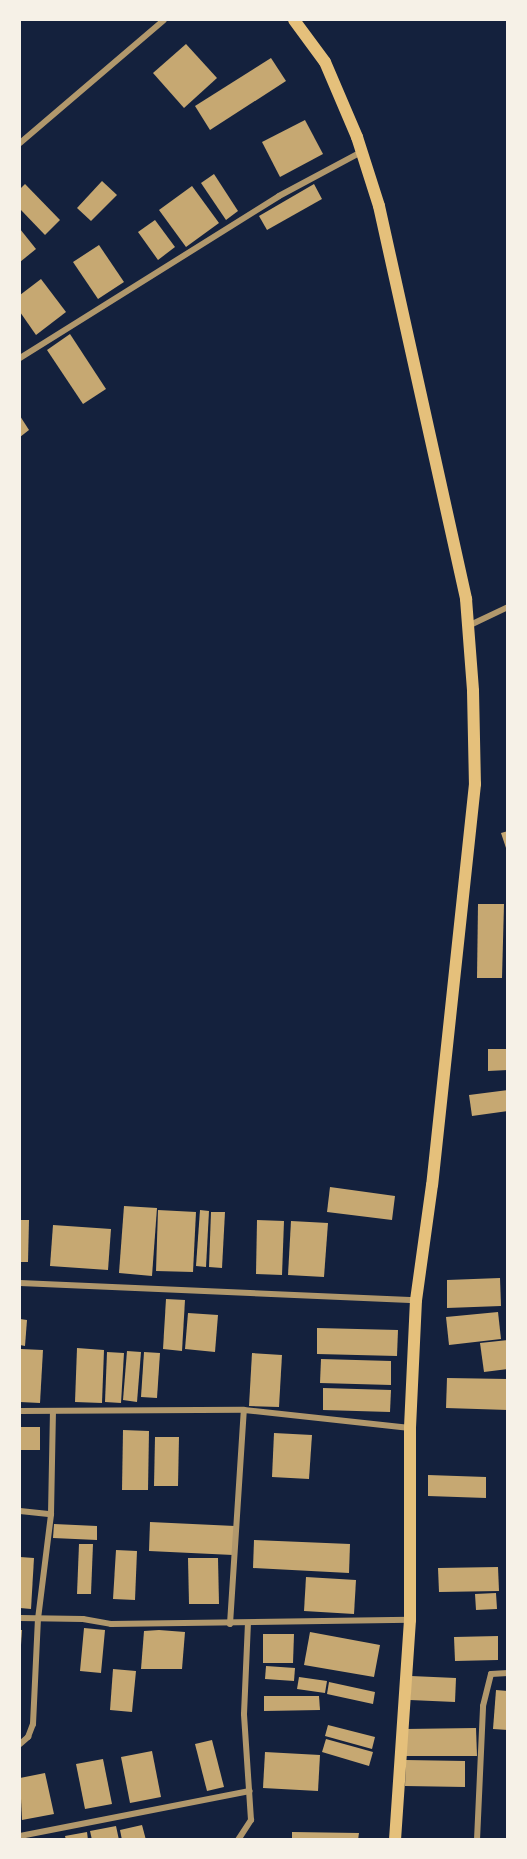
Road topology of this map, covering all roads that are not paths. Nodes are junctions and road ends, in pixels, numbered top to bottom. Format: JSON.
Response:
{"nodes":[{"id":1,"x":164,"y":20,"type":"edge"},
{"id":2,"x":294,"y":20,"type":"edge"},
{"id":3,"x":20,"y":144,"type":"edge"},
{"id":4,"x":361,"y":152,"type":"junction"},
{"id":5,"x":20,"y":358,"type":"edge"},
{"id":6,"x":507,"y":607,"type":"edge"},
{"id":7,"x":468,"y":626,"type":"junction"},
{"id":8,"x":20,"y":1283,"type":"edge"},
{"id":9,"x":416,"y":1300,"type":"junction"},
{"id":10,"x":244,"y":1410,"type":"junction"},
{"id":11,"x":20,"y":1411,"type":"edge"},
{"id":12,"x":53,"y":1411,"type":"junction"},
{"id":13,"x":410,"y":1428,"type":"junction"},
{"id":14,"x":20,"y":1511,"type":"edge"},
{"id":15,"x":51,"y":1514,"type":"junction"},
{"id":16,"x":20,"y":1618,"type":"edge"},
{"id":17,"x":38,"y":1619,"type":"junction"},
{"id":18,"x":410,"y":1620,"type":"junction"},
{"id":19,"x":230,"y":1624,"type":"junction"},
{"id":20,"x":248,"y":1624,"type":"junction"},
{"id":21,"x":507,"y":1673,"type":"edge"},
{"id":22,"x":20,"y":1744,"type":"edge"},
{"id":23,"x":250,"y":1791,"type":"junction"},
{"id":24,"x":20,"y":1836,"type":"edge"},
{"id":25,"x":238,"y":1839,"type":"edge"},
{"id":26,"x":395,"y":1839,"type":"edge"},
{"id":27,"x":477,"y":1839,"type":"edge"}],
"edges":[{"from":1,"to":3,"type":"street"},
{"from":2,"to":4,"type":"main road"},
{"from":4,"to":5,"type":"street"},
{"from":4,"to":7,"type":"main road"},
{"from":6,"to":7,"type":"street"},
{"from":7,"to":9,"type":"main road"},
{"from":8,"to":9,"type":"street"},
{"from":9,"to":13,"type":"main road"},
{"from":10,"to":12,"type":"street"},
{"from":10,"to":13,"type":"street"},
{"from":10,"to":19,"type":"street"},
{"from":11,"to":12,"type":"street"},
{"from":12,"to":15,"type":"street"},
{"from":13,"to":18,"type":"main road"},
{"from":14,"to":15,"type":"street"},
{"from":15,"to":17,"type":"street"},
{"from":16,"to":17,"type":"street"},
{"from":17,"to":19,"type":"street"},
{"from":17,"to":22,"type":"street"},
{"from":18,"to":20,"type":"street"},
{"from":18,"to":26,"type":"main road"},
{"from":19,"to":20,"type":"street"},
{"from":20,"to":23,"type":"street"},
{"from":21,"to":27,"type":"street"},
{"from":23,"to":24,"type":"street"},
{"from":23,"to":25,"type":"street"}]}
